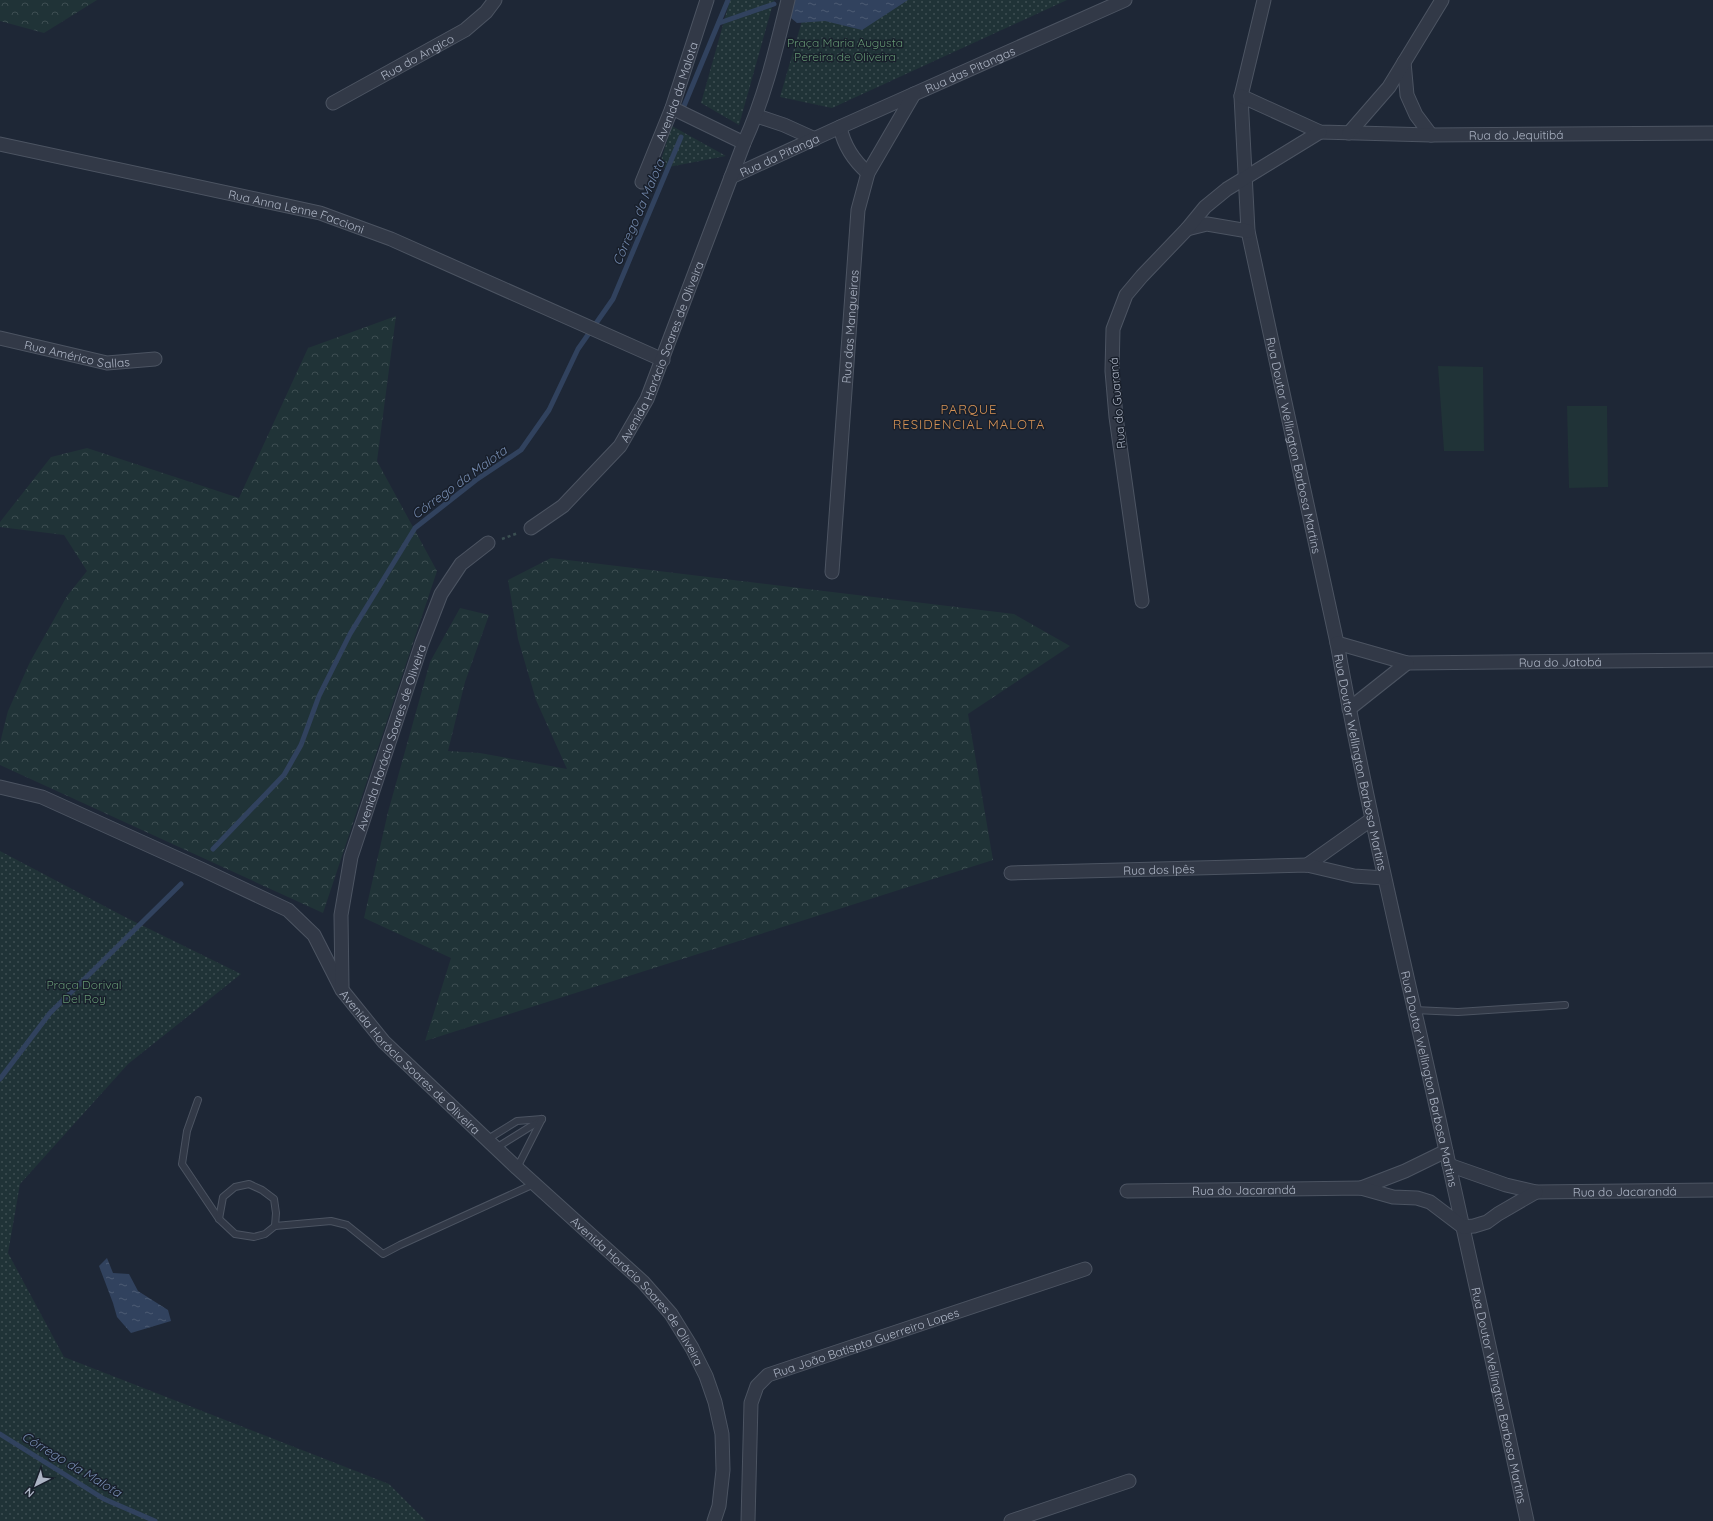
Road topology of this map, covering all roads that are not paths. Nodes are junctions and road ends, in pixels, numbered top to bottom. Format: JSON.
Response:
{"nodes":[{"id":1,"x":495,"y":0,"type":"edge"},
{"id":2,"x":707,"y":0,"type":"edge"},
{"id":3,"x":788,"y":0,"type":"edge"},
{"id":4,"x":1125,"y":0,"type":"edge"},
{"id":5,"x":1264,"y":0,"type":"edge"},
{"id":6,"x":1442,"y":0,"type":"edge"},
{"id":7,"x":1404,"y":62,"type":"junction"},
{"id":8,"x":914,"y":94,"type":"junction"},
{"id":9,"x":1241,"y":96,"type":"junction"},
{"id":10,"x":333,"y":104,"type":"dead end"},
{"id":11,"x":672,"y":108,"type":"junction"},
{"id":12,"x":757,"y":116,"type":"junction"},
{"id":13,"x":840,"y":127,"type":"junction"},
{"id":14,"x":1320,"y":132,"type":"junction"},
{"id":15,"x":1349,"y":133,"type":"junction"},
{"id":16,"x":1713,"y":133,"type":"edge"},
{"id":17,"x":1431,"y":135,"type":"junction"},
{"id":18,"x":815,"y":139,"type":"junction"},
{"id":19,"x":744,"y":143,"type":"junction"},
{"id":20,"x":0,"y":144,"type":"edge"},
{"id":21,"x":868,"y":173,"type":"junction"},
{"id":22,"x":731,"y":177,"type":"junction"},
{"id":23,"x":1245,"y":179,"type":"junction"},
{"id":24,"x":642,"y":182,"type":"dead end"},
{"id":25,"x":1187,"y":229,"type":"junction"},
{"id":26,"x":1248,"y":231,"type":"junction"},
{"id":27,"x":0,"y":338,"type":"edge"},
{"id":28,"x":155,"y":359,"type":"dead end"},
{"id":29,"x":662,"y":360,"type":"junction"},
{"id":30,"x":531,"y":528,"type":"road end"},
{"id":31,"x":488,"y":543,"type":"road end"},
{"id":32,"x":832,"y":572,"type":"dead end"},
{"id":33,"x":1142,"y":601,"type":"dead end"},
{"id":34,"x":1337,"y":644,"type":"junction"},
{"id":35,"x":1713,"y":660,"type":"edge"},
{"id":36,"x":1407,"y":663,"type":"junction"},
{"id":37,"x":1349,"y":709,"type":"junction"},
{"id":38,"x":0,"y":787,"type":"edge"},
{"id":39,"x":1372,"y":820,"type":"junction"},
{"id":40,"x":1307,"y":865,"type":"junction"},
{"id":41,"x":1011,"y":873,"type":"dead end"},
{"id":42,"x":1384,"y":878,"type":"junction"},
{"id":43,"x":342,"y":990,"type":"junction"},
{"id":44,"x":1565,"y":1005,"type":"dead end"},
{"id":45,"x":1414,"y":1010,"type":"junction"},
{"id":46,"x":198,"y":1100,"type":"dead end"},
{"id":47,"x":542,"y":1119,"type":"junction"},
{"id":48,"x":492,"y":1144,"type":"junction"},
{"id":49,"x":1446,"y":1151,"type":"junction"},
{"id":50,"x":1449,"y":1165,"type":"junction"},
{"id":51,"x":517,"y":1168,"type":"junction"},
{"id":52,"x":534,"y":1184,"type":"junction"},
{"id":53,"x":1361,"y":1188,"type":"junction"},
{"id":54,"x":1713,"y":1190,"type":"edge"},
{"id":55,"x":1127,"y":1191,"type":"dead end"},
{"id":56,"x":1536,"y":1192,"type":"junction"},
{"id":57,"x":219,"y":1219,"type":"junction"},
{"id":58,"x":275,"y":1226,"type":"junction"},
{"id":59,"x":1463,"y":1227,"type":"junction"},
{"id":60,"x":1085,"y":1269,"type":"dead end"},
{"id":61,"x":1129,"y":1481,"type":"dead end"},
{"id":62,"x":714,"y":1521,"type":"edge"},
{"id":63,"x":748,"y":1521,"type":"edge"},
{"id":64,"x":1011,"y":1521,"type":"edge"},
{"id":65,"x":1527,"y":1521,"type":"edge"}],
"edges":[{"from":1,"to":10,"type":"street","name":"Rua do Angico"},
{"from":2,"to":11,"type":"street","name":"Avenida da Malota"},
{"from":3,"to":12,"type":"street","name":"Avenida Horácio Soares de Oliveira"},
{"from":4,"to":8,"type":"street","name":"Rua das Pitangas"},
{"from":5,"to":9,"type":"street","name":"Rua Doutor Wellington Barbosa Martins"},
{"from":6,"to":7,"type":"street"},
{"from":7,"to":15,"type":"street"},
{"from":7,"to":17,"type":"street"},
{"from":8,"to":13,"type":"street","name":"Rua das Pitangas"},
{"from":8,"to":21,"type":"street","name":"Rua das Mangueiras"},
{"from":9,"to":14,"type":"street","name":"Rua do Jequitibá"},
{"from":9,"to":23,"type":"street","name":"Rua Doutor Wellington Barbosa Martins"},
{"from":11,"to":19,"type":"street"},
{"from":11,"to":24,"type":"street","name":"Avenida da Malota"},
{"from":12,"to":18,"type":"street","name":"Rua da Pitanga"},
{"from":12,"to":19,"type":"street","name":"Avenida Horácio Soares de Oliveira"},
{"from":13,"to":18,"type":"street","name":"Rua das Pitangas"},
{"from":13,"to":21,"type":"street"},
{"from":14,"to":15,"type":"street","name":"Rua do Jequitibá"},
{"from":14,"to":23,"type":"street"},
{"from":15,"to":17,"type":"street","name":"Rua do Jequitibá"},
{"from":16,"to":17,"type":"street","name":"Rua do Jequitibá"},
{"from":18,"to":22,"type":"street","name":"Rua da Pitanga"},
{"from":19,"to":22,"type":"street","name":"Avenida Horácio Soares de Oliveira"},
{"from":20,"to":29,"type":"street","name":"Rua Anna Lenne Faccioni"},
{"from":21,"to":32,"type":"street","name":"Rua das Mangueiras"},
{"from":22,"to":29,"type":"street","name":"Avenida Horácio Soares de Oliveira"},
{"from":23,"to":25,"type":"street","name":"Rua do Guaraná"},
{"from":23,"to":26,"type":"street","name":"Rua Doutor Wellington Barbosa Martins"},
{"from":25,"to":26,"type":"street"},
{"from":25,"to":33,"type":"street","name":"Rua do Guaraná"},
{"from":26,"to":34,"type":"street","name":"Rua Doutor Wellington Barbosa Martins"},
{"from":27,"to":28,"type":"street","name":"Rua Américo Sallas"},
{"from":29,"to":30,"type":"street","name":"Avenida Horácio Soares de Oliveira"},
{"from":31,"to":43,"type":"street","name":"Avenida Horácio Soares de Oliveira"},
{"from":34,"to":36,"type":"street","name":"Rua do Jatobá"},
{"from":34,"to":37,"type":"street","name":"Rua Doutor Wellington Barbosa Martins"},
{"from":35,"to":36,"type":"street","name":"Rua do Jatobá"},
{"from":36,"to":37,"type":"street"},
{"from":37,"to":39,"type":"street","name":"Rua Doutor Wellington Barbosa Martins"},
{"from":38,"to":43,"type":"street"},
{"from":39,"to":40,"type":"street"},
{"from":39,"to":42,"type":"street","name":"Rua Doutor Wellington Barbosa Martins"},
{"from":40,"to":41,"type":"street","name":"Rua dos Ipês"},
{"from":40,"to":42,"type":"street","name":"Rua dos Ipês"},
{"from":42,"to":45,"type":"street","name":"Rua Doutor Wellington Barbosa Martins"},
{"from":43,"to":48,"type":"street","name":"Avenida Horácio Soares de Oliveira"},
{"from":44,"to":45,"type":"lane"},
{"from":45,"to":49,"type":"street","name":"Rua Doutor Wellington Barbosa Martins"},
{"from":46,"to":57,"type":"lane"},
{"from":47,"to":48,"type":"lane"},
{"from":47,"to":48,"type":"lane"},
{"from":47,"to":51,"type":"lane"},
{"from":48,"to":51,"type":"street","name":"Avenida Horácio Soares de Oliveira"},
{"from":49,"to":50,"type":"street","name":"Rua Doutor Wellington Barbosa Martins"},
{"from":49,"to":53,"type":"street","name":"Rua do Jacarandá"},
{"from":50,"to":56,"type":"street","name":"Rua do Jacarandá"},
{"from":50,"to":59,"type":"street","name":"Rua Doutor Wellington Barbosa Martins"},
{"from":51,"to":52,"type":"street","name":"Avenida Horácio Soares de Oliveira"},
{"from":52,"to":58,"type":"lane"},
{"from":52,"to":62,"type":"street","name":"Avenida Horácio Soares de Oliveira"},
{"from":53,"to":55,"type":"street","name":"Rua do Jacarandá"},
{"from":53,"to":59,"type":"street","name":"Rua do Jacarandá"},
{"from":54,"to":56,"type":"street","name":"Rua do Jacarandá"},
{"from":56,"to":59,"type":"street","name":"Rua do Jacarandá"},
{"from":57,"to":58,"type":"lane"},
{"from":57,"to":58,"type":"lane"},
{"from":59,"to":65,"type":"street","name":"Rua Doutor Wellington Barbosa Martins"},
{"from":60,"to":63,"type":"street","name":"Rua João Batispta Guerreiro Lopes"},
{"from":61,"to":64,"type":"street"}]}
